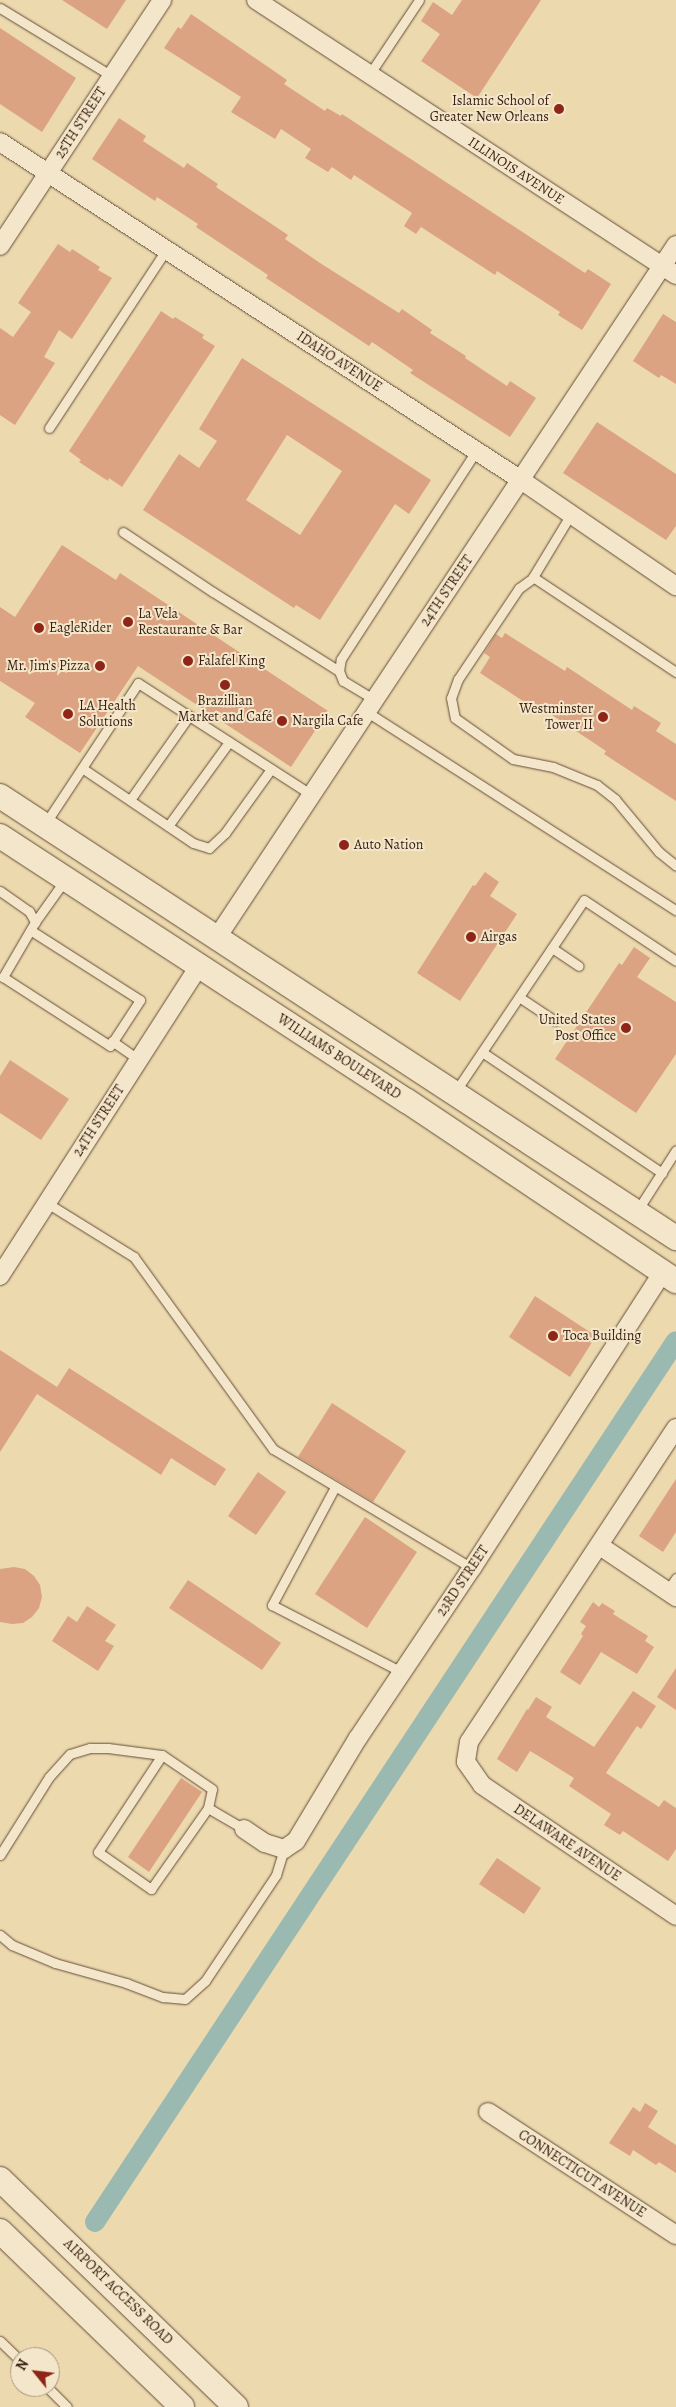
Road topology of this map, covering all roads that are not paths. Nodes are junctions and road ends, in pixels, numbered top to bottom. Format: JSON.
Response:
{"nodes":[{"id":1,"x":162,"y":0,"type":"edge"},
{"id":2,"x":256,"y":0,"type":"edge"},
{"id":3,"x":419,"y":0,"type":"edge"},
{"id":4,"x":0,"y":8,"type":"edge"},
{"id":5,"x":370,"y":75,"type":"junction"},
{"id":6,"x":112,"y":76,"type":"junction"},
{"id":7,"x":0,"y":142,"type":"edge"},
{"id":8,"x":48,"y":173,"type":"junction"},
{"id":9,"x":676,"y":245,"type":"edge"},
{"id":10,"x":0,"y":246,"type":"edge"},
{"id":11,"x":166,"y":250,"type":"junction"},
{"id":12,"x":669,"y":270,"type":"edge"},
{"id":13,"x":49,"y":428,"type":"dead end"},
{"id":14,"x":476,"y":451,"type":"junction"},
{"id":15,"x":521,"y":480,"type":"junction"},
{"id":16,"x":571,"y":514,"type":"junction"},
{"id":17,"x":123,"y":532,"type":"dead end"},
{"id":18,"x":533,"y":578,"type":"junction"},
{"id":19,"x":676,"y":586,"type":"edge"},
{"id":20,"x":339,"y":671,"type":"junction"},
{"id":21,"x":676,"y":672,"type":"edge"},
{"id":22,"x":371,"y":706,"type":"junction"},
{"id":23,"x":189,"y":716,"type":"junction"},
{"id":24,"x":229,"y":742,"type":"junction"},
{"id":25,"x":82,"y":768,"type":"junction"},
{"id":26,"x":271,"y":769,"type":"junction"},
{"id":27,"x":312,"y":795,"type":"junction"},
{"id":28,"x":0,"y":796,"type":"edge"},
{"id":29,"x":130,"y":800,"type":"junction"},
{"id":30,"x":45,"y":825,"type":"junction"},
{"id":31,"x":168,"y":826,"type":"junction"},
{"id":32,"x":0,"y":836,"type":"edge"},
{"id":33,"x":676,"y":866,"type":"edge"},
{"id":34,"x":66,"y":878,"type":"junction"},
{"id":35,"x":0,"y":891,"type":"edge"},
{"id":36,"x":114,"y":910,"type":"junction"},
{"id":37,"x":676,"y":910,"type":"edge"},
{"id":38,"x":33,"y":926,"type":"junction"},
{"id":39,"x":218,"y":936,"type":"junction"},
{"id":40,"x":552,"y":948,"type":"junction"},
{"id":41,"x":676,"y":961,"type":"edge"},
{"id":42,"x":199,"y":966,"type":"junction"},
{"id":43,"x":579,"y":966,"type":"dead end"},
{"id":44,"x":287,"y":982,"type":"junction"},
{"id":45,"x":519,"y":997,"type":"junction"},
{"id":46,"x":555,"y":1021,"type":"dead end"},
{"id":47,"x":112,"y":1041,"type":"junction"},
{"id":48,"x":482,"y":1052,"type":"junction"},
{"id":49,"x":139,"y":1060,"type":"junction"},
{"id":50,"x":455,"y":1092,"type":"junction"},
{"id":51,"x":676,"y":1150,"type":"edge"},
{"id":52,"x":662,"y":1173,"type":"junction"},
{"id":53,"x":47,"y":1203,"type":"junction"},
{"id":54,"x":636,"y":1212,"type":"junction"},
{"id":55,"x":676,"y":1238,"type":"edge"},
{"id":56,"x":676,"y":1250,"type":"edge"},
{"id":57,"x":0,"y":1276,"type":"edge"},
{"id":58,"x":670,"y":1276,"type":"edge"},
{"id":59,"x":676,"y":1428,"type":"edge"},
{"id":60,"x":335,"y":1487,"type":"junction"},
{"id":61,"x":600,"y":1546,"type":"junction"},
{"id":62,"x":472,"y":1568,"type":"junction"},
{"id":63,"x":673,"y":1589,"type":"edge"},
{"id":64,"x":402,"y":1672,"type":"junction"},
{"id":65,"x":162,"y":1755,"type":"junction"},
{"id":66,"x":208,"y":1808,"type":"junction"},
{"id":67,"x":244,"y":1829,"type":"joint"},
{"id":68,"x":284,"y":1849,"type":"junction"},
{"id":69,"x":0,"y":1855,"type":"edge"},
{"id":70,"x":676,"y":1916,"type":"edge"},
{"id":71,"x":0,"y":1935,"type":"edge"},
{"id":72,"x":488,"y":2112,"type":"dead end"},
{"id":73,"x":0,"y":2178,"type":"edge"},
{"id":74,"x":0,"y":2231,"type":"edge"},
{"id":75,"x":676,"y":2235,"type":"edge"},
{"id":76,"x":0,"y":2341,"type":"edge"},
{"id":77,"x":10,"y":2350,"type":"edge"},
{"id":78,"x":57,"y":2397,"type":"edge"},
{"id":79,"x":67,"y":2407,"type":"edge"},
{"id":80,"x":182,"y":2407,"type":"edge"},
{"id":81,"x":236,"y":2407,"type":"edge"}],
"edges":[{"from":1,"to":6,"type":"street","name":"25TH STREET"},
{"from":2,"to":5,"type":"street","name":"ILLINOIS AVENUE"},
{"from":3,"to":5,"type":"lane"},
{"from":4,"to":6,"type":"lane"},
{"from":5,"to":12,"type":"street","name":"ILLINOIS AVENUE"},
{"from":6,"to":8,"type":"street","name":"25TH STREET"},
{"from":7,"to":8,"type":"street","name":"IDAHO AVENUE"},
{"from":8,"to":10,"type":"street","name":"25TH STREET"},
{"from":8,"to":11,"type":"street","name":"IDAHO AVENUE"},
{"from":9,"to":12,"type":"street","name":"24TH STREET"},
{"from":11,"to":13,"type":"lane"},
{"from":11,"to":14,"type":"street","name":"IDAHO AVENUE"},
{"from":12,"to":15,"type":"street","name":"24TH STREET"},
{"from":14,"to":15,"type":"street","name":"IDAHO AVENUE"},
{"from":14,"to":20,"type":"lane"},
{"from":15,"to":16,"type":"street","name":"IDAHO AVENUE"},
{"from":15,"to":22,"type":"street","name":"24TH STREET"},
{"from":16,"to":18,"type":"lane"},
{"from":16,"to":19,"type":"street","name":"IDAHO AVENUE"},
{"from":17,"to":20,"type":"lane"},
{"from":18,"to":21,"type":"lane"},
{"from":18,"to":33,"type":"lane"},
{"from":20,"to":22,"type":"lane"},
{"from":22,"to":27,"type":"street","name":"24TH STREET"},
{"from":22,"to":37,"type":"lane"},
{"from":23,"to":24,"type":"lane"},
{"from":23,"to":25,"type":"lane"},
{"from":23,"to":29,"type":"lane"},
{"from":24,"to":26,"type":"lane"},
{"from":24,"to":31,"type":"lane"},
{"from":25,"to":29,"type":"lane"},
{"from":25,"to":30,"type":"lane"},
{"from":26,"to":27,"type":"lane"},
{"from":26,"to":31,"type":"lane"},
{"from":27,"to":39,"type":"street","name":"24TH STREET"},
{"from":28,"to":30,"type":"main road"},
{"from":29,"to":31,"type":"lane"},
{"from":30,"to":39,"type":"main road"},
{"from":32,"to":34,"type":"main road","name":"WILLIAMS BOULEVARD"},
{"from":34,"to":36,"type":"main road","name":"WILLIAMS BOULEVARD"},
{"from":34,"to":38,"type":"lane"},
{"from":35,"to":38,"type":"lane"},
{"from":36,"to":39,"type":"main road"},
{"from":36,"to":42,"type":"main road","name":"WILLIAMS BOULEVARD"},
{"from":38,"to":47,"type":"lane"},
{"from":38,"to":47,"type":"lane"},
{"from":39,"to":44,"type":"main road"},
{"from":40,"to":41,"type":"lane"},
{"from":40,"to":43,"type":"lane"},
{"from":40,"to":45,"type":"lane"},
{"from":42,"to":44,"type":"main road"},
{"from":42,"to":49,"type":"street","name":"24TH STREET"},
{"from":42,"to":58,"type":"main road","name":"WILLIAMS BOULEVARD"},
{"from":44,"to":50,"type":"main road"},
{"from":45,"to":46,"type":"lane"},
{"from":45,"to":48,"type":"lane"},
{"from":47,"to":49,"type":"lane"},
{"from":48,"to":50,"type":"lane"},
{"from":48,"to":52,"type":"lane"},
{"from":49,"to":53,"type":"street","name":"24TH STREET"},
{"from":50,"to":54,"type":"main road"},
{"from":51,"to":52,"type":"lane"},
{"from":52,"to":54,"type":"lane"},
{"from":53,"to":57,"type":"street","name":"24TH STREET"},
{"from":53,"to":60,"type":"lane"},
{"from":54,"to":55,"type":"main road"},
{"from":56,"to":58,"type":"main road"},
{"from":58,"to":62,"type":"street","name":"23RD STREET"},
{"from":59,"to":61,"type":"street"},
{"from":60,"to":62,"type":"lane"},
{"from":60,"to":64,"type":"lane"},
{"from":61,"to":63,"type":"street"},
{"from":61,"to":70,"type":"street","name":"DELAWARE AVENUE"},
{"from":62,"to":64,"type":"street","name":"23RD STREET"},
{"from":64,"to":68,"type":"street","name":"23RD STREET"},
{"from":65,"to":66,"type":"lane"},
{"from":65,"to":66,"type":"lane"},
{"from":65,"to":69,"type":"lane"},
{"from":66,"to":67,"type":"lane"},
{"from":67,"to":68,"type":"street"},
{"from":68,"to":71,"type":"lane"},
{"from":72,"to":75,"type":"street","name":"CONNECTICUT AVENUE"},
{"from":73,"to":81,"type":"main road","name":"AIRPORT ACCESS ROAD"},
{"from":74,"to":80,"type":"main road"},
{"from":76,"to":77,"type":"lane"},
{"from":78,"to":79,"type":"lane"}]}
